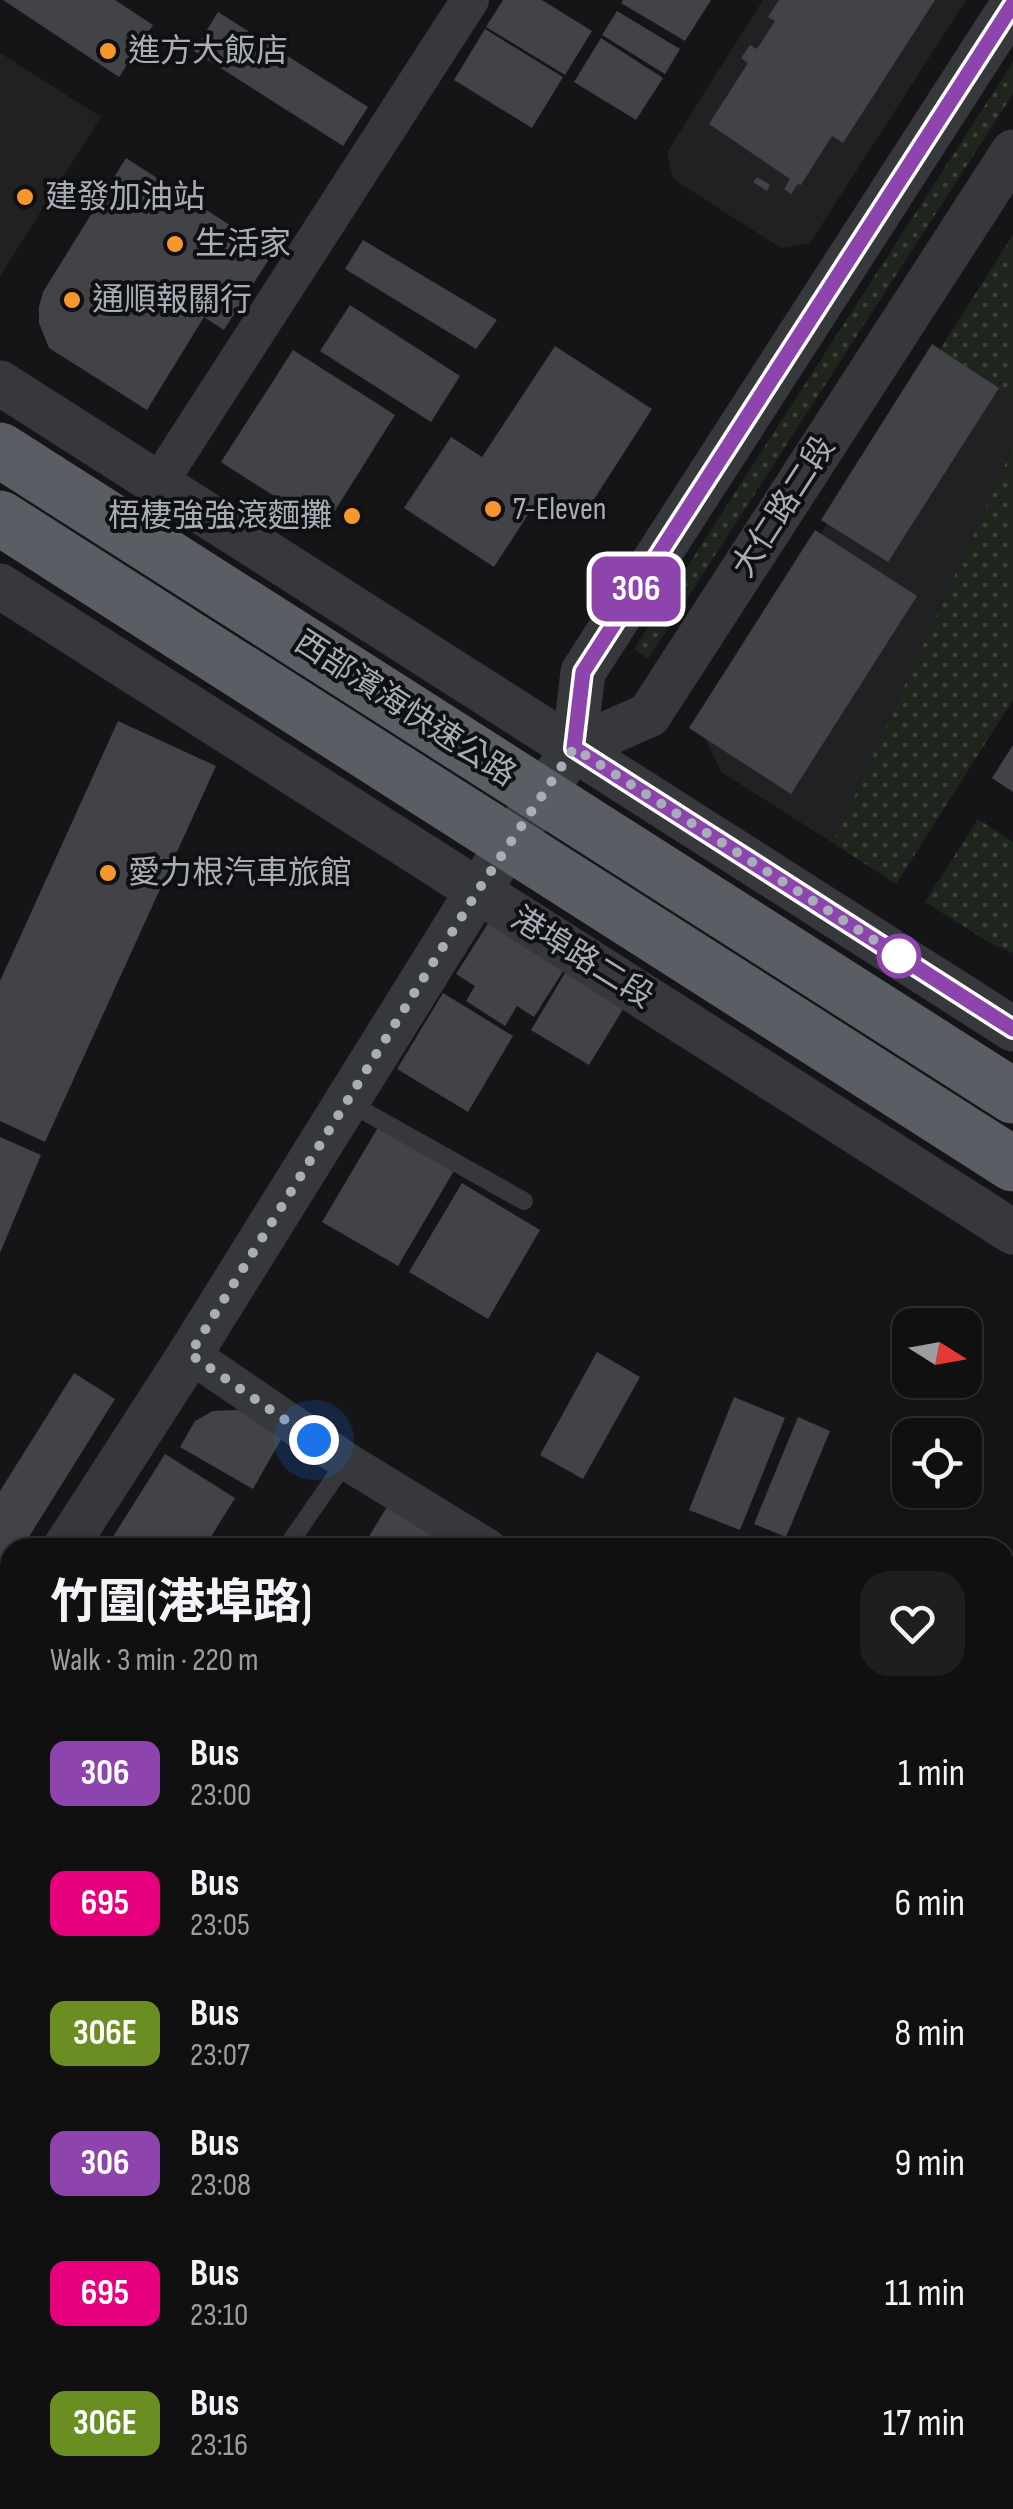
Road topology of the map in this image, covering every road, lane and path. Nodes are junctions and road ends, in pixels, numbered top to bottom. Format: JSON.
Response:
{"nodes":[{"id":1,"x":470,"y":0,"type":"edge"},
{"id":2,"x":1013,"y":4,"type":"edge"},
{"id":3,"x":1013,"y":152,"type":"edge"},
{"id":4,"x":0,"y":383,"type":"edge"},
{"id":5,"x":0,"y":450,"type":"edge"},
{"id":6,"x":158,"y":484,"type":"junction"},
{"id":7,"x":0,"y":518,"type":"edge"},
{"id":8,"x":0,"y":586,"type":"edge"},
{"id":9,"x":574,"y":748,"type":"junction"},
{"id":10,"x":477,"y":892,"type":"junction"},
{"id":11,"x":1013,"y":1028,"type":"edge"},
{"id":12,"x":1013,"y":1096,"type":"edge"},
{"id":13,"x":345,"y":1101,"type":"junction"},
{"id":14,"x":1013,"y":1164,"type":"edge"},
{"id":15,"x":524,"y":1200,"type":"dead end"},
{"id":16,"x":1013,"y":1232,"type":"edge"},
{"id":17,"x":190,"y":1354,"type":"junction"},
{"id":18,"x":346,"y":1461,"type":"junction"},
{"id":19,"x":71,"y":1538,"type":"edge"},
{"id":20,"x":293,"y":1538,"type":"edge"},
{"id":21,"x":460,"y":1538,"type":"edge"}],
"edges":[{"from":1,"to":6,"type":"street"},
{"from":2,"to":9,"type":"street"},
{"from":3,"to":9,"type":"street","name":"大仁路二段"},
{"from":4,"to":6,"type":"street"},
{"from":5,"to":12,"type":"highway","name":"西部濱海快速公路","bridge":true},
{"from":6,"to":9,"type":"street"},
{"from":7,"to":14,"type":"highway","name":"西部濱海快速公路","bridge":true},
{"from":8,"to":10,"type":"street","name":"港埠路二段"},
{"from":9,"to":10,"type":"street"},
{"from":9,"to":11,"type":"street"},
{"from":10,"to":13,"type":"street"},
{"from":10,"to":16,"type":"street","name":"港埠路二段"},
{"from":13,"to":15,"type":"lane"},
{"from":13,"to":17,"type":"street"},
{"from":17,"to":18,"type":"street"},
{"from":17,"to":19,"type":"street"},
{"from":18,"to":20,"type":"lane"},
{"from":18,"to":21,"type":"street"}]}
